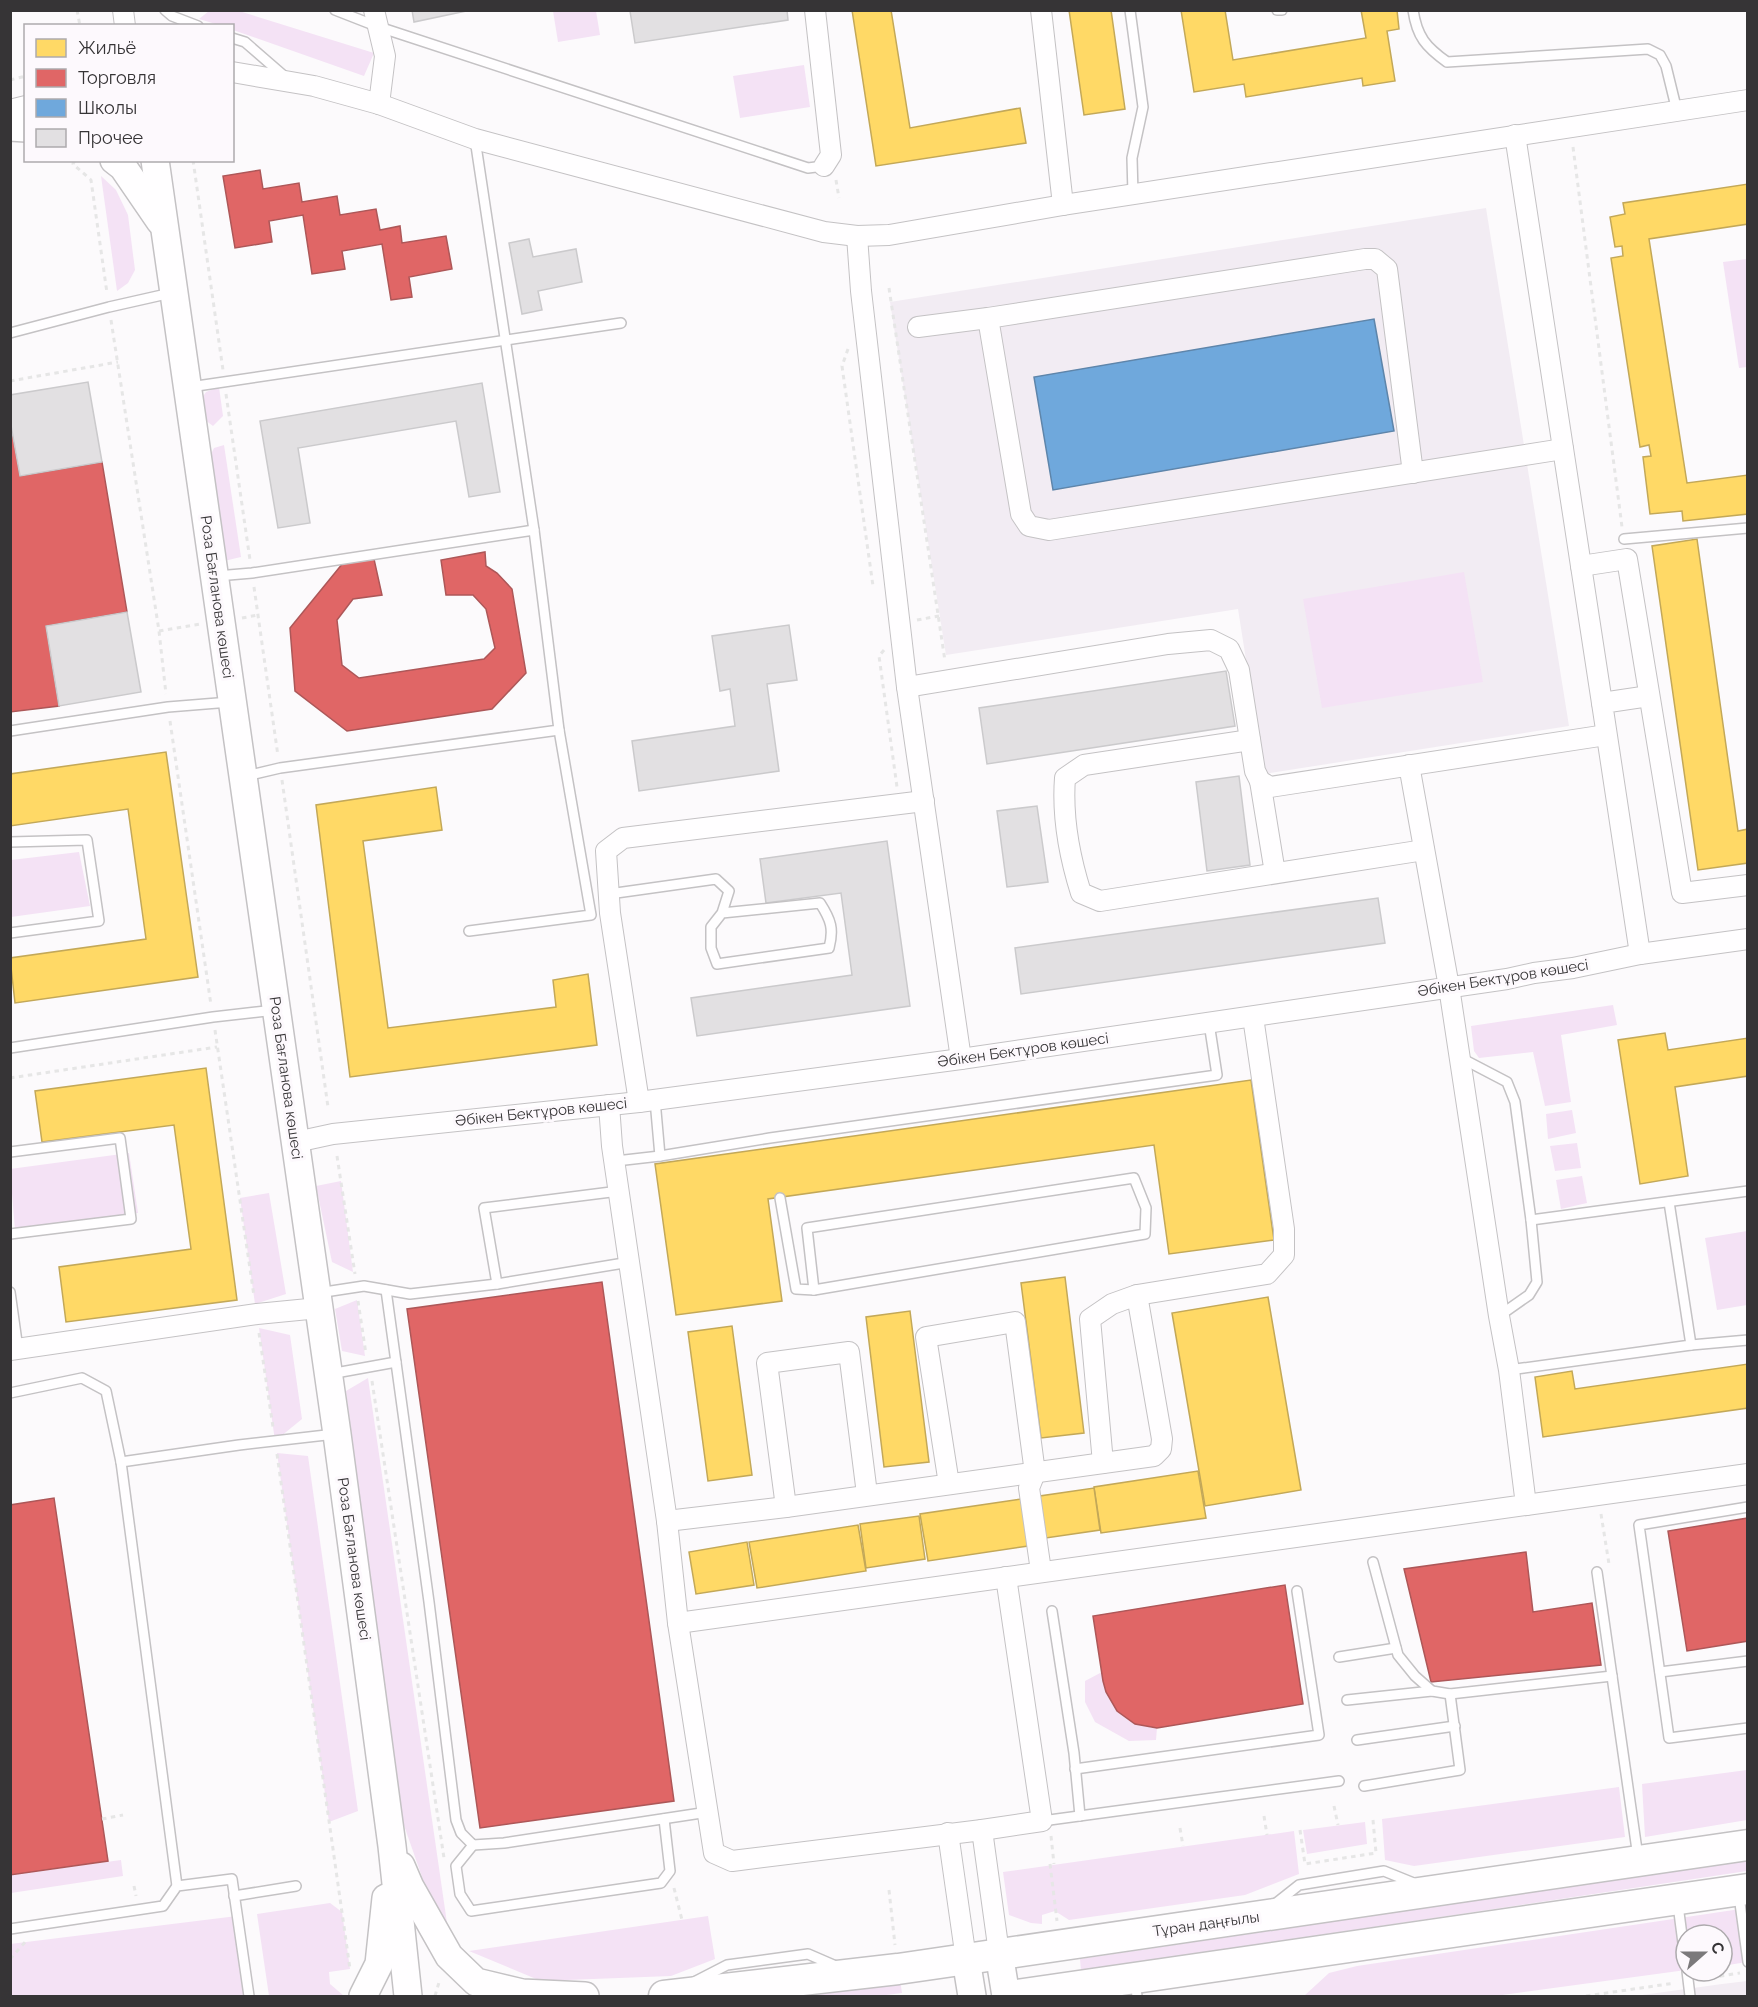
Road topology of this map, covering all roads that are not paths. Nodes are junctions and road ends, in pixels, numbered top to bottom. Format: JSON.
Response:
{"nodes":[{"id":1,"x":165,"y":10,"type":"edge"},
{"id":2,"x":335,"y":10,"type":"edge"},
{"id":3,"x":815,"y":10,"type":"edge"},
{"id":4,"x":1041,"y":10,"type":"edge"},
{"id":5,"x":1130,"y":10,"type":"edge"},
{"id":6,"x":1277,"y":10,"type":"edge"},
{"id":7,"x":1282,"y":10,"type":"edge"},
{"id":8,"x":1413,"y":10,"type":"edge"},
{"id":9,"x":375,"y":18,"type":"edge"},
{"id":10,"x":193,"y":24,"type":"edge"},
{"id":11,"x":234,"y":39,"type":"edge"},
{"id":12,"x":234,"y":72,"type":"edge"},
{"id":13,"x":290,"y":82,"type":"junction"},
{"id":14,"x":1748,"y":100,"type":"edge"},
{"id":15,"x":379,"y":104,"type":"junction"},
{"id":16,"x":1677,"y":111,"type":"junction"},
{"id":17,"x":1515,"y":135,"type":"junction"},
{"id":18,"x":475,"y":139,"type":"junction"},
{"id":19,"x":117,"y":162,"type":"edge"},
{"id":20,"x":155,"y":162,"type":"edge"},
{"id":21,"x":824,"y":166,"type":"joint"},
{"id":22,"x":1133,"y":194,"type":"junction"},
{"id":23,"x":1063,"y":205,"type":"junction"},
{"id":24,"x":164,"y":228,"type":"junction"},
{"id":25,"x":857,"y":236,"type":"junction"},
{"id":26,"x":174,"y":293,"type":"junction"},
{"id":27,"x":988,"y":318,"type":"junction"},
{"id":28,"x":621,"y":323,"type":"dead end"},
{"id":29,"x":918,"y":327,"type":"dead end"},
{"id":30,"x":10,"y":333,"type":"edge"},
{"id":31,"x":505,"y":340,"type":"junction"},
{"id":32,"x":188,"y":388,"type":"junction"},
{"id":33,"x":1563,"y":449,"type":"junction"},
{"id":34,"x":1413,"y":473,"type":"junction"},
{"id":35,"x":1748,"y":528,"type":"edge"},
{"id":36,"x":534,"y":530,"type":"junction"},
{"id":37,"x":1624,"y":539,"type":"road end"},
{"id":38,"x":1581,"y":566,"type":"junction"},
{"id":39,"x":215,"y":576,"type":"junction"},
{"id":40,"x":908,"y":687,"type":"junction"},
{"id":41,"x":1649,"y":696,"type":"junction"},
{"id":42,"x":232,"y":701,"type":"junction"},
{"id":43,"x":1602,"y":703,"type":"junction"},
{"id":44,"x":559,"y":730,"type":"junction"},
{"id":45,"x":10,"y":731,"type":"edge"},
{"id":46,"x":1606,"y":735,"type":"junction"},
{"id":47,"x":1250,"y":740,"type":"junction"},
{"id":48,"x":1409,"y":765,"type":"junction"},
{"id":49,"x":243,"y":777,"type":"junction"},
{"id":50,"x":1260,"y":781,"type":"junction"},
{"id":51,"x":924,"y":801,"type":"junction"},
{"id":52,"x":10,"y":842,"type":"edge"},
{"id":53,"x":1424,"y":850,"type":"junction"},
{"id":54,"x":1275,"y":873,"type":"junction"},
{"id":55,"x":1748,"y":885,"type":"edge"},
{"id":56,"x":603,"y":908,"type":"junction"},
{"id":57,"x":722,"y":913,"type":"junction"},
{"id":58,"x":469,"y":931,"type":"dead end"},
{"id":59,"x":10,"y":933,"type":"edge"},
{"id":60,"x":1748,"y":939,"type":"edge"},
{"id":61,"x":1640,"y":954,"type":"junction"},
{"id":62,"x":1449,"y":987,"type":"junction"},
{"id":63,"x":277,"y":1010,"type":"junction"},
{"id":64,"x":1253,"y":1017,"type":"junction"},
{"id":65,"x":1209,"y":1023,"type":"junction"},
{"id":66,"x":10,"y":1048,"type":"edge"},
{"id":67,"x":1460,"y":1057,"type":"junction"},
{"id":68,"x":961,"y":1059,"type":"junction"},
{"id":69,"x":647,"y":1101,"type":"junction"},
{"id":70,"x":609,"y":1105,"type":"junction"},
{"id":71,"x":296,"y":1142,"type":"junction"},
{"id":72,"x":10,"y":1152,"type":"edge"},
{"id":73,"x":660,"y":1156,"type":"junction"},
{"id":74,"x":616,"y":1161,"type":"junction"},
{"id":75,"x":619,"y":1191,"type":"junction"},
{"id":76,"x":1748,"y":1191,"type":"edge"},
{"id":77,"x":780,"y":1198,"type":"dead end"},
{"id":78,"x":1669,"y":1202,"type":"junction"},
{"id":79,"x":1531,"y":1220,"type":"junction"},
{"id":80,"x":10,"y":1234,"type":"edge"},
{"id":81,"x":630,"y":1262,"type":"junction"},
{"id":82,"x":497,"y":1284,"type":"junction"},
{"id":83,"x":386,"y":1290,"type":"junction"},
{"id":84,"x":814,"y":1290,"type":"junction"},
{"id":85,"x":10,"y":1292,"type":"edge"},
{"id":86,"x":1137,"y":1295,"type":"junction"},
{"id":87,"x":318,"y":1300,"type":"junction"},
{"id":88,"x":1499,"y":1316,"type":"junction"},
{"id":89,"x":1748,"y":1340,"type":"edge"},
{"id":90,"x":1690,"y":1345,"type":"junction"},
{"id":91,"x":14,"y":1350,"type":"edge"},
{"id":92,"x":396,"y":1362,"type":"junction"},
{"id":93,"x":1509,"y":1370,"type":"junction"},
{"id":94,"x":329,"y":1375,"type":"junction"},
{"id":95,"x":10,"y":1393,"type":"edge"},
{"id":96,"x":337,"y":1434,"type":"junction"},
{"id":97,"x":121,"y":1462,"type":"junction"},
{"id":98,"x":1103,"y":1463,"type":"junction"},
{"id":99,"x":1035,"y":1473,"type":"junction"},
{"id":100,"x":1748,"y":1474,"type":"edge"},
{"id":101,"x":949,"y":1484,"type":"junction"},
{"id":102,"x":867,"y":1494,"type":"junction"},
{"id":103,"x":1526,"y":1505,"type":"junction"},
{"id":104,"x":786,"y":1507,"type":"junction"},
{"id":105,"x":1748,"y":1507,"type":"edge"},
{"id":106,"x":667,"y":1521,"type":"junction"},
{"id":107,"x":1373,"y":1562,"type":"dead end"},
{"id":108,"x":1041,"y":1571,"type":"junction"},
{"id":109,"x":1597,"y":1572,"type":"dead end"},
{"id":110,"x":1005,"y":1577,"type":"junction"},
{"id":111,"x":1298,"y":1591,"type":"dead end"},
{"id":112,"x":1052,"y":1611,"type":"dead end"},
{"id":113,"x":678,"y":1623,"type":"junction"},
{"id":114,"x":1396,"y":1648,"type":"junction"},
{"id":115,"x":1339,"y":1657,"type":"dead end"},
{"id":116,"x":1748,"y":1661,"type":"edge"},
{"id":117,"x":1660,"y":1672,"type":"junction"},
{"id":118,"x":1612,"y":1676,"type":"junction"},
{"id":119,"x":1432,"y":1690,"type":"junction"},
{"id":120,"x":1450,"y":1694,"type":"junction"},
{"id":121,"x":1347,"y":1700,"type":"dead end"},
{"id":122,"x":1455,"y":1726,"type":"junction"},
{"id":123,"x":1748,"y":1728,"type":"edge"},
{"id":124,"x":1357,"y":1740,"type":"dead end"},
{"id":125,"x":1075,"y":1770,"type":"junction"},
{"id":126,"x":1339,"y":1781,"type":"dead end"},
{"id":127,"x":1364,"y":1786,"type":"dead end"},
{"id":128,"x":708,"y":1812,"type":"junction"},
{"id":129,"x":1080,"y":1816,"type":"junction"},
{"id":130,"x":664,"y":1819,"type":"junction"},
{"id":131,"x":1046,"y":1826,"type":"junction"},
{"id":132,"x":982,"y":1830,"type":"junction"},
{"id":133,"x":948,"y":1833,"type":"junction"},
{"id":134,"x":473,"y":1845,"type":"junction"},
{"id":135,"x":1748,"y":1845,"type":"edge"},
{"id":136,"x":392,"y":1846,"type":"junction"},
{"id":137,"x":1639,"y":1861,"type":"junction"},
{"id":138,"x":177,"y":1886,"type":"junction"},
{"id":139,"x":296,"y":1886,"type":"dead end"},
{"id":140,"x":1743,"y":1889,"type":"edge"},
{"id":141,"x":234,"y":1896,"type":"junction"},
{"id":142,"x":1677,"y":1899,"type":"junction"},
{"id":143,"x":1680,"y":1923,"type":"edge"},
{"id":144,"x":10,"y":1929,"type":"edge"},
{"id":145,"x":999,"y":1953,"type":"junction"},
{"id":146,"x":966,"y":1959,"type":"junction"},
{"id":147,"x":1748,"y":1962,"type":"edge"},
{"id":148,"x":1136,"y":1988,"type":"edge"},
{"id":149,"x":249,"y":1996,"type":"edge"},
{"id":150,"x":363,"y":1996,"type":"edge"},
{"id":151,"x":408,"y":1996,"type":"edge"},
{"id":152,"x":585,"y":1996,"type":"edge"},
{"id":153,"x":665,"y":1996,"type":"edge"},
{"id":154,"x":972,"y":1996,"type":"edge"},
{"id":155,"x":1006,"y":1996,"type":"edge"},
{"id":156,"x":1011,"y":1996,"type":"edge"}],
"edges":[{"from":1,"to":10,"type":"lane"},
{"from":2,"to":9,"type":"lane"},
{"from":3,"to":21,"type":"street"},
{"from":4,"to":23,"type":"street"},
{"from":5,"to":22,"type":"lane"},
{"from":6,"to":7,"type":"lane"},
{"from":8,"to":16,"type":"lane"},
{"from":9,"to":15,"type":"street"},
{"from":9,"to":21,"type":"lane"},
{"from":11,"to":13,"type":"lane"},
{"from":12,"to":13,"type":"street"},
{"from":13,"to":15,"type":"street"},
{"from":14,"to":16,"type":"street"},
{"from":15,"to":18,"type":"street"},
{"from":16,"to":17,"type":"street"},
{"from":17,"to":22,"type":"street"},
{"from":17,"to":33,"type":"street"},
{"from":18,"to":25,"type":"street"},
{"from":18,"to":31,"type":"lane"},
{"from":19,"to":24,"type":"street"},
{"from":20,"to":24,"type":"street","name":"Роза Бағланова көшесі"},
{"from":22,"to":23,"type":"street"},
{"from":23,"to":25,"type":"street"},
{"from":24,"to":26,"type":"street","name":"Роза Бағланова көшесі"},
{"from":25,"to":40,"type":"street"},
{"from":26,"to":30,"type":"lane"},
{"from":26,"to":32,"type":"street","name":"Роза Бағланова көшесі"},
{"from":27,"to":29,"type":"street"},
{"from":27,"to":34,"type":"street"},
{"from":27,"to":34,"type":"street"},
{"from":28,"to":31,"type":"lane"},
{"from":31,"to":32,"type":"lane"},
{"from":31,"to":36,"type":"lane"},
{"from":32,"to":39,"type":"street","name":"Роза Бағланова көшесі"},
{"from":33,"to":34,"type":"street"},
{"from":33,"to":38,"type":"street"},
{"from":35,"to":37,"type":"lane"},
{"from":36,"to":39,"type":"lane"},
{"from":36,"to":44,"type":"lane"},
{"from":38,"to":41,"type":"street"},
{"from":38,"to":43,"type":"street"},
{"from":39,"to":42,"type":"street","name":"Роза Бағланова көшесі"},
{"from":40,"to":47,"type":"street"},
{"from":40,"to":51,"type":"street"},
{"from":41,"to":43,"type":"street"},
{"from":41,"to":55,"type":"street"},
{"from":42,"to":45,"type":"lane"},
{"from":42,"to":49,"type":"street","name":"Роза Бағланова көшесі"},
{"from":43,"to":46,"type":"street"},
{"from":44,"to":49,"type":"lane"},
{"from":44,"to":56,"type":"lane"},
{"from":46,"to":48,"type":"street"},
{"from":46,"to":61,"type":"street"},
{"from":47,"to":50,"type":"street"},
{"from":47,"to":54,"type":"street"},
{"from":48,"to":50,"type":"street"},
{"from":48,"to":53,"type":"street"},
{"from":49,"to":63,"type":"street","name":"Роза Бағланова көшесі"},
{"from":50,"to":54,"type":"street"},
{"from":51,"to":56,"type":"street"},
{"from":51,"to":68,"type":"street"},
{"from":52,"to":59,"type":"lane"},
{"from":53,"to":54,"type":"street"},
{"from":53,"to":62,"type":"street"},
{"from":56,"to":57,"type":"lane"},
{"from":56,"to":58,"type":"lane"},
{"from":56,"to":69,"type":"street"},
{"from":57,"to":57,"type":"lane"},
{"from":60,"to":61,"type":"street","name":"Әбікен Бектұров көшесі"},
{"from":61,"to":62,"type":"street","name":"Әбікен Бектұров көшесі"},
{"from":62,"to":64,"type":"street","name":"Әбікен Бектұров көшесі"},
{"from":62,"to":67,"type":"street"},
{"from":63,"to":66,"type":"lane"},
{"from":63,"to":71,"type":"street","name":"Роза Бағланова көшесі"},
{"from":64,"to":65,"type":"street","name":"Әбікен Бектұров көшесі"},
{"from":64,"to":86,"type":"street"},
{"from":65,"to":68,"type":"street","name":"Әбікен Бектұров көшесі"},
{"from":65,"to":73,"type":"lane"},
{"from":67,"to":79,"type":"lane"},
{"from":67,"to":88,"type":"street"},
{"from":68,"to":69,"type":"street","name":"Әбікен Бектұров көшесі"},
{"from":69,"to":70,"type":"street","name":"Әбікен Бектұров көшесі"},
{"from":69,"to":73,"type":"lane"},
{"from":70,"to":71,"type":"street","name":"Әбікен Бектұров көшесі"},
{"from":70,"to":74,"type":"street"},
{"from":71,"to":87,"type":"street","name":"Роза Бағланова көшесі"},
{"from":72,"to":80,"type":"lane"},
{"from":73,"to":74,"type":"lane"},
{"from":74,"to":75,"type":"street"},
{"from":75,"to":81,"type":"street"},
{"from":75,"to":82,"type":"lane"},
{"from":76,"to":78,"type":"lane"},
{"from":77,"to":84,"type":"lane"},
{"from":78,"to":79,"type":"lane"},
{"from":78,"to":90,"type":"lane"},
{"from":79,"to":88,"type":"lane"},
{"from":81,"to":82,"type":"lane"},
{"from":81,"to":106,"type":"street"},
{"from":82,"to":83,"type":"lane"},
{"from":83,"to":87,"type":"lane"},
{"from":83,"to":92,"type":"lane"},
{"from":84,"to":84,"type":"lane"},
{"from":85,"to":91,"type":"lane"},
{"from":86,"to":98,"type":"street"},
{"from":86,"to":98,"type":"street"},
{"from":87,"to":91,"type":"street"},
{"from":87,"to":94,"type":"street","name":"Роза Бағланова көшесі"},
{"from":88,"to":93,"type":"street"},
{"from":89,"to":90,"type":"lane"},
{"from":90,"to":93,"type":"lane"},
{"from":92,"to":94,"type":"lane"},
{"from":92,"to":134,"type":"lane"},
{"from":93,"to":103,"type":"street"},
{"from":94,"to":96,"type":"street","name":"Роза Бағланова көшесі"},
{"from":95,"to":97,"type":"lane"},
{"from":96,"to":97,"type":"lane"},
{"from":96,"to":136,"type":"street","name":"Роза Бағланова көшесі"},
{"from":97,"to":138,"type":"lane"},
{"from":98,"to":99,"type":"street"},
{"from":99,"to":101,"type":"street"},
{"from":99,"to":101,"type":"street"},
{"from":99,"to":108,"type":"street"},
{"from":100,"to":103,"type":"street"},
{"from":101,"to":102,"type":"street"},
{"from":102,"to":104,"type":"street"},
{"from":102,"to":104,"type":"street"},
{"from":103,"to":108,"type":"street"},
{"from":104,"to":106,"type":"street"},
{"from":105,"to":117,"type":"lane"},
{"from":106,"to":113,"type":"street"},
{"from":107,"to":114,"type":"lane"},
{"from":108,"to":110,"type":"street"},
{"from":109,"to":118,"type":"lane"},
{"from":110,"to":113,"type":"street"},
{"from":110,"to":131,"type":"street"},
{"from":111,"to":125,"type":"lane"},
{"from":112,"to":125,"type":"lane"},
{"from":113,"to":128,"type":"street"},
{"from":114,"to":115,"type":"lane"},
{"from":114,"to":119,"type":"lane"},
{"from":116,"to":117,"type":"lane"},
{"from":117,"to":123,"type":"lane"},
{"from":118,"to":120,"type":"lane"},
{"from":118,"to":137,"type":"lane"},
{"from":119,"to":120,"type":"lane"},
{"from":119,"to":121,"type":"lane"},
{"from":120,"to":122,"type":"lane"},
{"from":122,"to":124,"type":"lane"},
{"from":122,"to":127,"type":"lane"},
{"from":125,"to":129,"type":"lane"},
{"from":126,"to":129,"type":"lane"},
{"from":128,"to":130,"type":"lane"},
{"from":128,"to":133,"type":"street"},
{"from":129,"to":131,"type":"lane"},
{"from":130,"to":134,"type":"lane"},
{"from":130,"to":134,"type":"lane"},
{"from":131,"to":132,"type":"street"},
{"from":132,"to":133,"type":"street"},
{"from":132,"to":145,"type":"street"},
{"from":133,"to":146,"type":"street"},
{"from":135,"to":137,"type":"main road","name":"Тұран даңғылы"},
{"from":136,"to":150,"type":"street"},
{"from":136,"to":151,"type":"street","name":"Роза Бағланова көшесі"},
{"from":136,"to":152,"type":"street"},
{"from":137,"to":145,"type":"main road","name":"Тұран даңғылы"},
{"from":138,"to":141,"type":"lane"},
{"from":138,"to":144,"type":"lane"},
{"from":139,"to":141,"type":"lane"},
{"from":140,"to":142,"type":"main road"},
{"from":140,"to":147,"type":"lane"},
{"from":141,"to":149,"type":"lane"},
{"from":142,"to":143,"type":"lane"},
{"from":142,"to":148,"type":"main road"},
{"from":145,"to":146,"type":"main road","name":"Тұран даңғылы"},
{"from":145,"to":155,"type":"street"},
{"from":146,"to":153,"type":"main road","name":"Тұран даңғылы"},
{"from":146,"to":154,"type":"street"},
{"from":148,"to":156,"type":"main road"}]}
